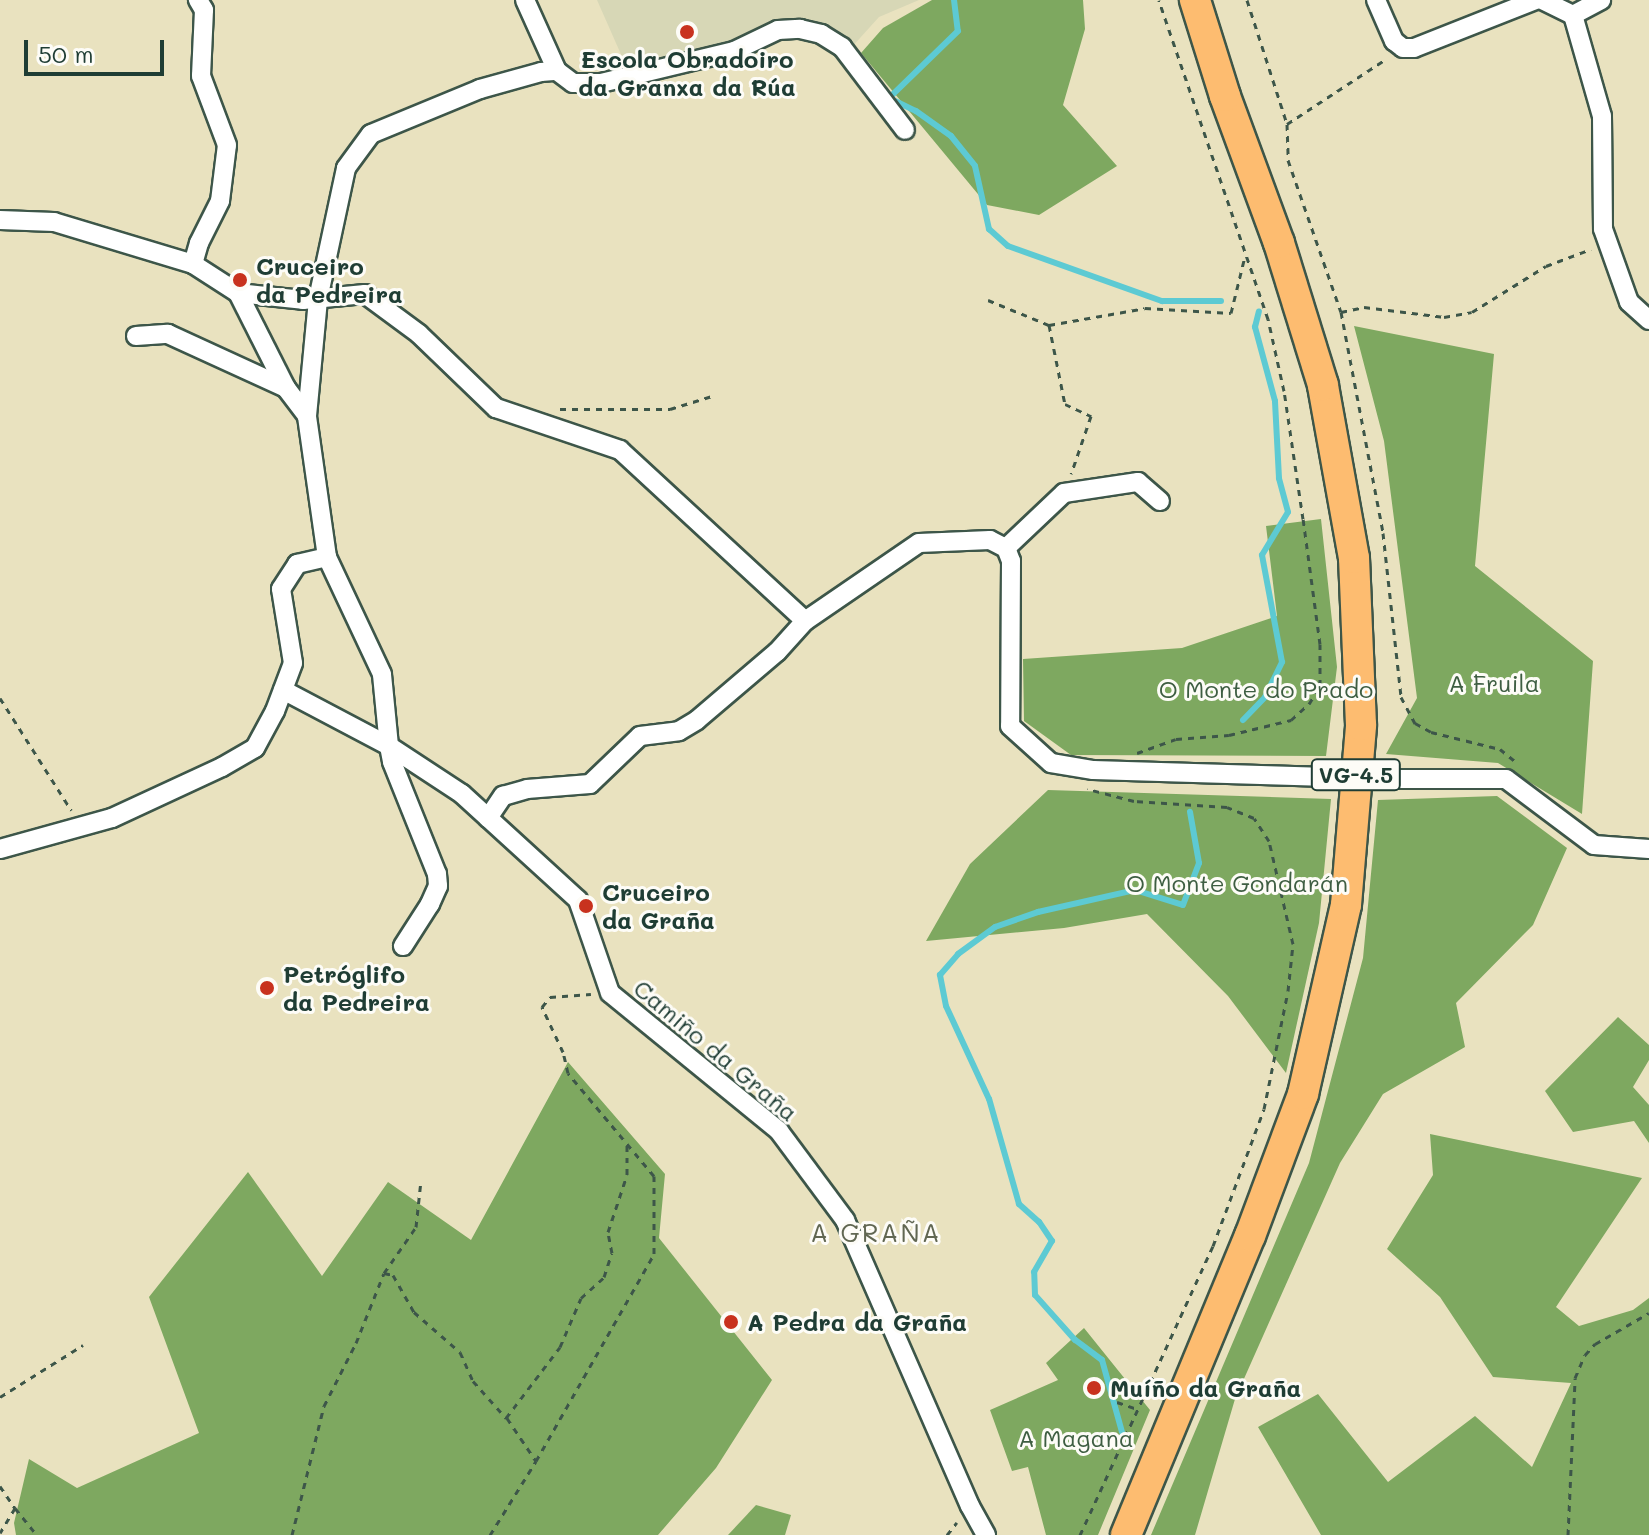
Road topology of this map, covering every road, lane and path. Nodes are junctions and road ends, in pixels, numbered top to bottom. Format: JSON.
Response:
{"nodes":[{"id":1,"x":198,"y":0,"type":"edge"},
{"id":2,"x":525,"y":0,"type":"edge"},
{"id":3,"x":1159,"y":0,"type":"edge"},
{"id":4,"x":1195,"y":0,"type":"edge"},
{"id":5,"x":1247,"y":0,"type":"edge"},
{"id":6,"x":1376,"y":0,"type":"edge"},
{"id":7,"x":1601,"y":0,"type":"edge"},
{"id":8,"x":1553,"y":5,"type":"edge"},
{"id":9,"x":1403,"y":48,"type":"junction"},
{"id":10,"x":557,"y":71,"type":"junction"},
{"id":11,"x":1287,"y":124,"type":"junction"},
{"id":12,"x":905,"y":130,"type":"dead end"},
{"id":13,"x":0,"y":220,"type":"edge"},
{"id":14,"x":1608,"y":242,"type":"junction"},
{"id":15,"x":1244,"y":258,"type":"junction"},
{"id":16,"x":193,"y":264,"type":"junction"},
{"id":17,"x":238,"y":293,"type":"junction"},
{"id":18,"x":318,"y":299,"type":"junction"},
{"id":19,"x":988,"y":300,"type":"dead end"},
{"id":20,"x":1341,"y":312,"type":"junction"},
{"id":21,"x":1649,"y":320,"type":"edge"},
{"id":22,"x":1049,"y":325,"type":"junction"},
{"id":23,"x":136,"y":336,"type":"dead end"},
{"id":24,"x":286,"y":388,"type":"junction"},
{"id":25,"x":712,"y":396,"type":"dead end"},
{"id":26,"x":307,"y":416,"type":"junction"},
{"id":27,"x":524,"y":420,"type":"junction"},
{"id":28,"x":1064,"y":493,"type":"junction"},
{"id":29,"x":1160,"y":501,"type":"dead end"},
{"id":30,"x":1006,"y":548,"type":"junction"},
{"id":31,"x":327,"y":557,"type":"junction"},
{"id":32,"x":805,"y":621,"type":"junction"},
{"id":33,"x":283,"y":690,"type":"junction"},
{"id":34,"x":0,"y":698,"type":"edge"},
{"id":35,"x":389,"y":746,"type":"junction"},
{"id":36,"x":1518,"y":764,"type":"dead end"},
{"id":37,"x":1111,"y":771,"type":"junction"},
{"id":38,"x":1076,"y":787,"type":"dead end"},
{"id":39,"x":488,"y":818,"type":"junction"},
{"id":40,"x":83,"y":826,"type":"junction"},
{"id":41,"x":0,"y":849,"type":"edge"},
{"id":42,"x":1649,"y":849,"type":"edge"},
{"id":43,"x":403,"y":946,"type":"dead end"},
{"id":44,"x":610,"y":993,"type":"junction"},
{"id":45,"x":627,"y":1145,"type":"junction"},
{"id":46,"x":421,"y":1180,"type":"dead end"},
{"id":47,"x":384,"y":1273,"type":"junction"},
{"id":48,"x":1649,"y":1313,"type":"edge"},
{"id":49,"x":83,"y":1345,"type":"dead end"},
{"id":50,"x":0,"y":1397,"type":"edge"},
{"id":51,"x":1117,"y":1402,"type":"dead end"},
{"id":52,"x":1137,"y":1409,"type":"junction"},
{"id":53,"x":506,"y":1418,"type":"junction"},
{"id":54,"x":536,"y":1461,"type":"junction"},
{"id":55,"x":0,"y":1486,"type":"edge"},
{"id":56,"x":15,"y":1508,"type":"junction"},
{"id":57,"x":0,"y":1533,"type":"edge"},
{"id":58,"x":37,"y":1535,"type":"edge"},
{"id":59,"x":292,"y":1535,"type":"edge"},
{"id":60,"x":490,"y":1535,"type":"edge"},
{"id":61,"x":986,"y":1535,"type":"edge"},
{"id":62,"x":1080,"y":1535,"type":"edge"},
{"id":63,"x":1126,"y":1535,"type":"edge"},
{"id":64,"x":1568,"y":1535,"type":"edge"}],
"edges":[{"from":1,"to":16,"type":"street"},
{"from":2,"to":10,"type":"street"},
{"from":3,"to":15,"type":"path"},
{"from":4,"to":63,"type":"highway","number":"VG-4.5"},
{"from":5,"to":11,"type":"path"},
{"from":6,"to":9,"type":"street"},
{"from":7,"to":8,"type":"street"},
{"from":8,"to":9,"type":"street"},
{"from":8,"to":14,"type":"street"},
{"from":9,"to":11,"type":"path"},
{"from":10,"to":12,"type":"street"},
{"from":10,"to":18,"type":"street"},
{"from":11,"to":20,"type":"path"},
{"from":13,"to":16,"type":"street"},
{"from":14,"to":20,"type":"path"},
{"from":14,"to":21,"type":"street"},
{"from":15,"to":22,"type":"path"},
{"from":15,"to":37,"type":"path"},
{"from":16,"to":17,"type":"street"},
{"from":17,"to":18,"type":"street"},
{"from":17,"to":24,"type":"street"},
{"from":18,"to":26,"type":"street"},
{"from":18,"to":27,"type":"street"},
{"from":19,"to":22,"type":"path"},
{"from":20,"to":36,"type":"path"},
{"from":22,"to":28,"type":"path"},
{"from":23,"to":24,"type":"street"},
{"from":24,"to":26,"type":"street"},
{"from":25,"to":27,"type":"path"},
{"from":26,"to":31,"type":"street"},
{"from":27,"to":32,"type":"street"},
{"from":28,"to":29,"type":"street"},
{"from":28,"to":30,"type":"street"},
{"from":30,"to":32,"type":"street"},
{"from":30,"to":37,"type":"street"},
{"from":31,"to":33,"type":"street"},
{"from":31,"to":35,"type":"street"},
{"from":32,"to":39,"type":"street"},
{"from":33,"to":35,"type":"street","name":"Camiño da Graña"},
{"from":33,"to":40,"type":"street"},
{"from":34,"to":40,"type":"path"},
{"from":35,"to":39,"type":"street","name":"Camiño da Graña"},
{"from":35,"to":43,"type":"street"},
{"from":37,"to":42,"type":"street","bridge":true},
{"from":38,"to":52,"type":"path"},
{"from":39,"to":44,"type":"street","name":"Camiño da Graña"},
{"from":40,"to":41,"type":"street"},
{"from":44,"to":45,"type":"path"},
{"from":44,"to":61,"type":"street","name":"Camiño da Graña"},
{"from":45,"to":53,"type":"path"},
{"from":45,"to":54,"type":"path"},
{"from":46,"to":47,"type":"path"},
{"from":47,"to":53,"type":"path"},
{"from":47,"to":59,"type":"path"},
{"from":48,"to":64,"type":"path"},
{"from":49,"to":50,"type":"path"},
{"from":51,"to":52,"type":"path"},
{"from":52,"to":62,"type":"path"},
{"from":53,"to":54,"type":"path"},
{"from":54,"to":60,"type":"path"},
{"from":55,"to":56,"type":"path"},
{"from":56,"to":57,"type":"path"},
{"from":56,"to":58,"type":"path"}]}
